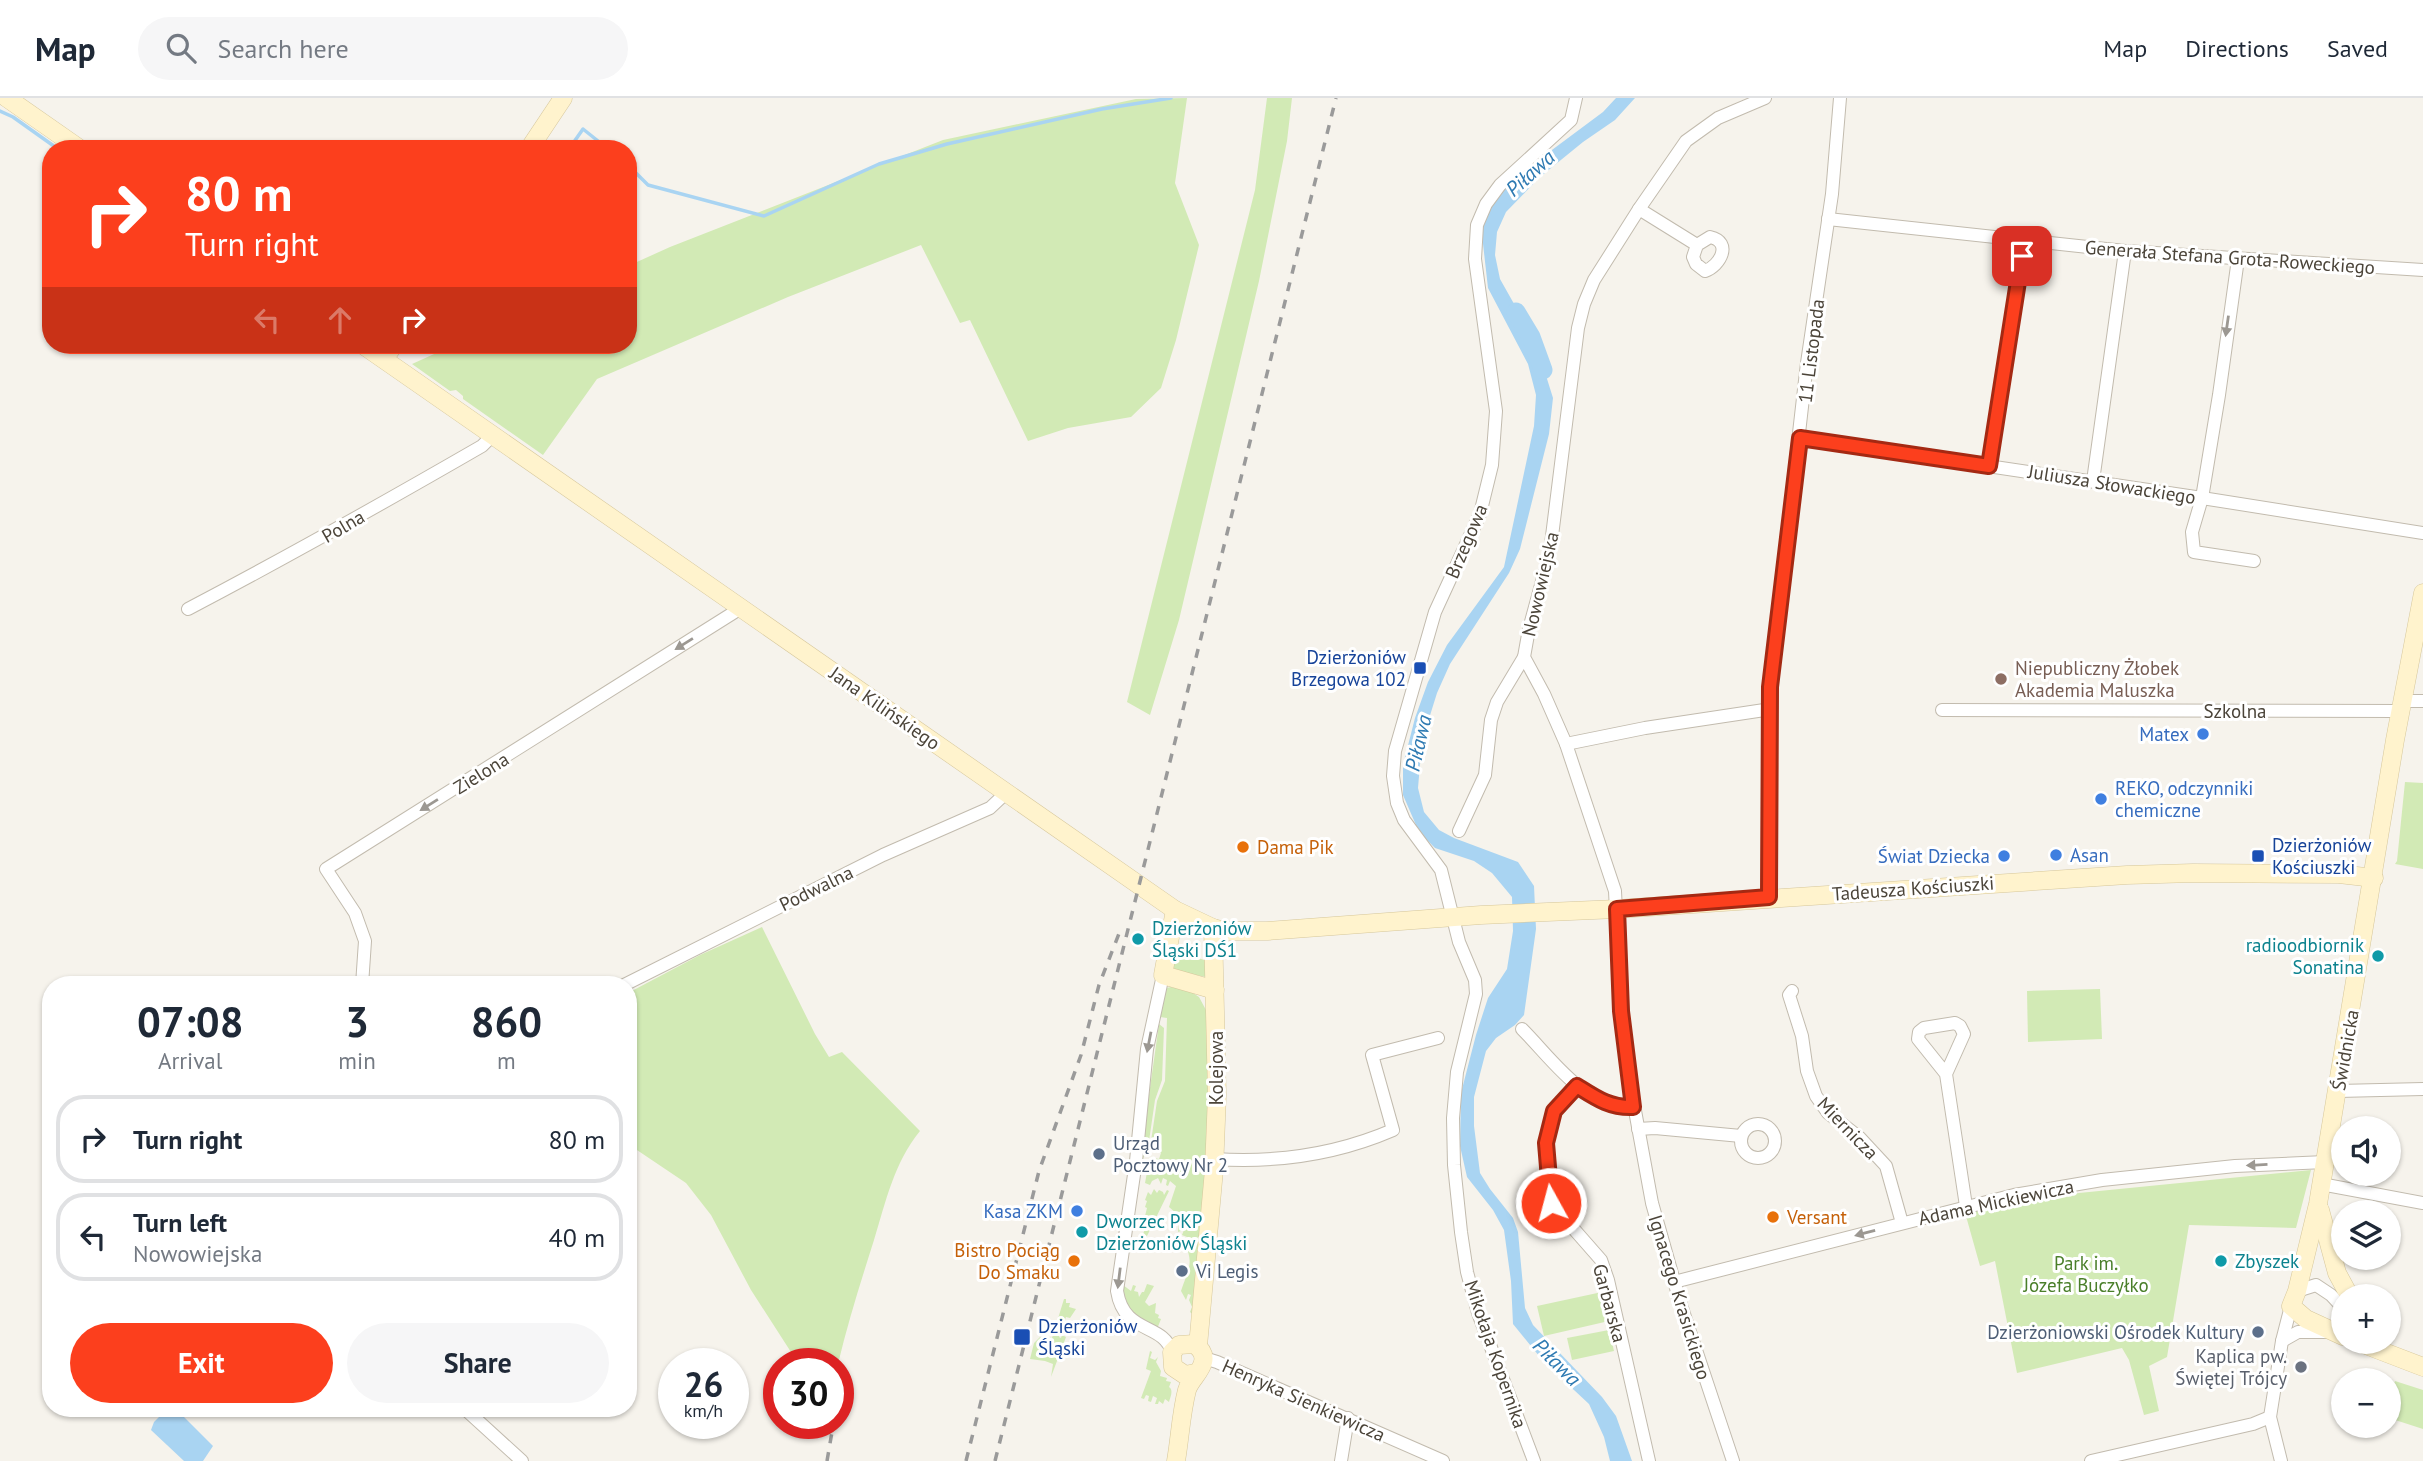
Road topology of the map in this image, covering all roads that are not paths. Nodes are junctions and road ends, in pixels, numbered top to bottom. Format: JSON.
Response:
{"nodes":[{"id":1,"x":6,"y":98,"type":"edge"},
{"id":2,"x":564,"y":98,"type":"edge"},
{"id":3,"x":1576,"y":98,"type":"edge"},
{"id":4,"x":1765,"y":98,"type":"edge"},
{"id":5,"x":1840,"y":98,"type":"edge"},
{"id":6,"x":67,"y":140,"type":"edge"},
{"id":7,"x":535,"y":140,"type":"edge"},
{"id":8,"x":1639,"y":209,"type":"junction"},
{"id":9,"x":1828,"y":219,"type":"junction"},
{"id":10,"x":2025,"y":239,"type":"junction"},
{"id":11,"x":1697,"y":245,"type":"dead end"},
{"id":12,"x":2125,"y":251,"type":"junction"},
{"id":13,"x":2238,"y":259,"type":"junction"},
{"id":14,"x":2423,"y":270,"type":"edge"},
{"id":15,"x":392,"y":354,"type":"edge"},
{"id":16,"x":493,"y":435,"type":"junction"},
{"id":17,"x":1800,"y":438,"type":"junction"},
{"id":18,"x":1989,"y":466,"type":"junction"},
{"id":19,"x":2093,"y":481,"type":"junction"},
{"id":20,"x":2202,"y":498,"type":"junction"},
{"id":21,"x":2423,"y":533,"type":"edge"},
{"id":22,"x":2254,"y":561,"type":"dead end"},
{"id":23,"x":2423,"y":593,"type":"edge"},
{"id":24,"x":741,"y":608,"type":"junction"},
{"id":25,"x":188,"y":609,"type":"dead end"},
{"id":26,"x":1524,"y":657,"type":"junction"},
{"id":27,"x":2423,"y":701,"type":"edge"},
{"id":28,"x":2402,"y":706,"type":"junction"},
{"id":29,"x":1771,"y":709,"type":"junction"},
{"id":30,"x":1942,"y":710,"type":"dead end"},
{"id":31,"x":1566,"y":744,"type":"junction"},
{"id":32,"x":1007,"y":793,"type":"junction"},
{"id":33,"x":1459,"y":831,"type":"dead end"},
{"id":34,"x":2374,"y":878,"type":"junction"},
{"id":35,"x":1769,"y":897,"type":"junction"},
{"id":36,"x":1617,"y":909,"type":"junction"},
{"id":37,"x":1175,"y":910,"type":"junction"},
{"id":38,"x":1452,"y":917,"type":"junction"},
{"id":39,"x":1213,"y":928,"type":"junction"},
{"id":40,"x":1163,"y":975,"type":"junction"},
{"id":41,"x":363,"y":976,"type":"edge"},
{"id":42,"x":637,"y":978,"type":"edge"},
{"id":43,"x":1215,"y":990,"type":"junction"},
{"id":44,"x":1792,"y":991,"type":"dead end"},
{"id":45,"x":1522,"y":1029,"type":"dead end"},
{"id":46,"x":1438,"y":1038,"type":"dead end"},
{"id":47,"x":1946,"y":1074,"type":"dead end"},
{"id":48,"x":1577,"y":1086,"type":"junction"},
{"id":49,"x":2423,"y":1089,"type":"edge"},
{"id":50,"x":2338,"y":1091,"type":"junction"},
{"id":51,"x":1633,"y":1107,"type":"junction"},
{"id":52,"x":1638,"y":1129,"type":"junction"},
{"id":53,"x":1741,"y":1136,"type":"dead end"},
{"id":54,"x":1215,"y":1159,"type":"junction"},
{"id":55,"x":2325,"y":1162,"type":"junction"},
{"id":56,"x":2321,"y":1184,"type":"junction"},
{"id":57,"x":2423,"y":1203,"type":"edge"},
{"id":58,"x":2318,"y":1204,"type":"junction"},
{"id":59,"x":1966,"y":1206,"type":"junction"},
{"id":60,"x":1902,"y":1223,"type":"junction"},
{"id":61,"x":1674,"y":1282,"type":"junction"},
{"id":62,"x":2343,"y":1284,"type":"edge"},
{"id":63,"x":2331,"y":1296,"type":"edge"},
{"id":64,"x":2294,"y":1298,"type":"junction"},
{"id":65,"x":2331,"y":1331,"type":"edge"},
{"id":66,"x":2331,"y":1333,"type":"edge"},
{"id":67,"x":2282,"y":1341,"type":"junction"},
{"id":68,"x":1172,"y":1352,"type":"junction"},
{"id":69,"x":2401,"y":1353,"type":"edge"},
{"id":70,"x":2390,"y":1354,"type":"edge"},
{"id":71,"x":1194,"y":1360,"type":"junction"},
{"id":72,"x":2419,"y":1365,"type":"edge"},
{"id":73,"x":474,"y":1417,"type":"edge"},
{"id":74,"x":2270,"y":1417,"type":"junction"},
{"id":75,"x":1348,"y":1418,"type":"junction"},
{"id":76,"x":522,"y":1461,"type":"edge"},
{"id":77,"x":1176,"y":1461,"type":"edge"},
{"id":78,"x":1341,"y":1461,"type":"edge"},
{"id":79,"x":1443,"y":1461,"type":"edge"},
{"id":80,"x":1534,"y":1461,"type":"edge"},
{"id":81,"x":1649,"y":1461,"type":"edge"},
{"id":82,"x":1733,"y":1461,"type":"edge"},
{"id":83,"x":2091,"y":1461,"type":"edge"},
{"id":84,"x":2281,"y":1461,"type":"edge"}],
"edges":[{"from":1,"to":6,"type":"street"},
{"from":2,"to":7,"type":"street"},
{"from":3,"to":38,"type":"street","name":"Brzegowa"},
{"from":4,"to":8,"type":"street","name":"Nowowiejska"},
{"from":5,"to":9,"type":"street","name":"11 Listopada"},
{"from":8,"to":11,"type":"street"},
{"from":8,"to":26,"type":"street","name":"Nowowiejska"},
{"from":9,"to":10,"type":"street","name":"Generała Stefana Grota-Roweckiego"},
{"from":9,"to":17,"type":"street","name":"11 Listopada"},
{"from":10,"to":12,"type":"street","name":"Generała Stefana Grota-Roweckiego"},
{"from":10,"to":18,"type":"street"},
{"from":12,"to":13,"type":"street","name":"Generała Stefana Grota-Roweckiego"},
{"from":12,"to":19,"type":"street"},
{"from":13,"to":14,"type":"street","name":"Generała Stefana Grota-Roweckiego"},
{"from":13,"to":20,"type":"street","one_way":true},
{"from":15,"to":16,"type":"street","name":"Jana Kilińskiego"},
{"from":16,"to":24,"type":"street","name":"Jana Kilińskiego"},
{"from":16,"to":25,"type":"street","name":"Polna"},
{"from":17,"to":18,"type":"street","name":"Juliusza Słowackiego"},
{"from":17,"to":29,"type":"street","name":"11 Listopada"},
{"from":18,"to":19,"type":"street","name":"Juliusza Słowackiego"},
{"from":19,"to":20,"type":"street","name":"Juliusza Słowackiego"},
{"from":20,"to":21,"type":"street","name":"Juliusza Słowackiego"},
{"from":20,"to":22,"type":"street"},
{"from":23,"to":28,"type":"street","name":"Świdnicka"},
{"from":24,"to":32,"type":"street","name":"Jana Kilińskiego"},
{"from":24,"to":41,"type":"street","name":"Zielona","one_way":true},
{"from":26,"to":31,"type":"street","name":"Nowowiejska"},
{"from":26,"to":33,"type":"street"},
{"from":27,"to":28,"type":"street","name":"Szkolna"},
{"from":28,"to":30,"type":"street","name":"Szkolna"},
{"from":28,"to":34,"type":"street","name":"Świdnicka"},
{"from":29,"to":31,"type":"street"},
{"from":29,"to":35,"type":"street","name":"11 Listopada"},
{"from":31,"to":36,"type":"street","name":"Nowowiejska"},
{"from":32,"to":37,"type":"street","name":"Jana Kilińskiego"},
{"from":32,"to":42,"type":"street","name":"Podwalna"},
{"from":34,"to":35,"type":"street","name":"Tadeusza Kościuszki"},
{"from":34,"to":50,"type":"street","name":"Świdnicka"},
{"from":35,"to":36,"type":"street","name":"Tadeusza Kościuszki"},
{"from":36,"to":38,"type":"street","name":"Tadeusza Kościuszki"},
{"from":36,"to":51,"type":"street","name":"Nowowiejska"},
{"from":37,"to":39,"type":"street","name":"Jana Kilińskiego"},
{"from":37,"to":40,"type":"street"},
{"from":38,"to":39,"type":"street","name":"Jana Kilińskiego"},
{"from":38,"to":80,"type":"street","name":"Mikołaja Kopernika"},
{"from":39,"to":43,"type":"street","name":"Kolejowa"},
{"from":40,"to":43,"type":"street"},
{"from":40,"to":68,"type":"street","one_way":true},
{"from":43,"to":54,"type":"street","name":"Kolejowa"},
{"from":44,"to":60,"type":"street","name":"Miernicza"},
{"from":45,"to":48,"type":"street"},
{"from":46,"to":54,"type":"street"},
{"from":47,"to":59,"type":"street"},
{"from":48,"to":51,"type":"street"},
{"from":48,"to":81,"type":"street","name":"Garbarska"},
{"from":49,"to":50,"type":"street"},
{"from":50,"to":55,"type":"street","name":"Świdnicka"},
{"from":51,"to":52,"type":"street","name":"Nowowiejska"},
{"from":52,"to":53,"type":"street"},
{"from":52,"to":61,"type":"street","name":"Ignacego Krasickiego"},
{"from":54,"to":71,"type":"street","name":"Kolejowa"},
{"from":55,"to":56,"type":"street","name":"Świdnicka"},
{"from":55,"to":59,"type":"street","name":"Adama Mickiewicza","one_way":true},
{"from":56,"to":57,"type":"street"},
{"from":56,"to":58,"type":"street","name":"Świdnicka"},
{"from":58,"to":62,"type":"street"},
{"from":58,"to":64,"type":"street","name":"Świdnicka"},
{"from":59,"to":60,"type":"street","name":"Adama Mickiewicza"},
{"from":60,"to":61,"type":"street","name":"Adama Mickiewicza","one_way":true},
{"from":61,"to":82,"type":"street","name":"Ignacego Krasickiego"},
{"from":63,"to":64,"type":"street"},
{"from":64,"to":65,"type":"street"},
{"from":64,"to":67,"type":"street","name":"Świdnicka"},
{"from":66,"to":67,"type":"street"},
{"from":67,"to":74,"type":"street","name":"Świdnicka"},
{"from":68,"to":71,"type":"street"},
{"from":68,"to":71,"type":"street"},
{"from":69,"to":72,"type":"street"},
{"from":70,"to":72,"type":"street"},
{"from":71,"to":75,"type":"street","name":"Henryka Sienkiewicza"},
{"from":71,"to":77,"type":"street","name":"Kolejowa"},
{"from":73,"to":76,"type":"street"},
{"from":74,"to":83,"type":"street"},
{"from":74,"to":84,"type":"street","name":"Świdnicka"},
{"from":75,"to":78,"type":"street"},
{"from":75,"to":79,"type":"street","name":"Henryka Sienkiewicza"}]}
